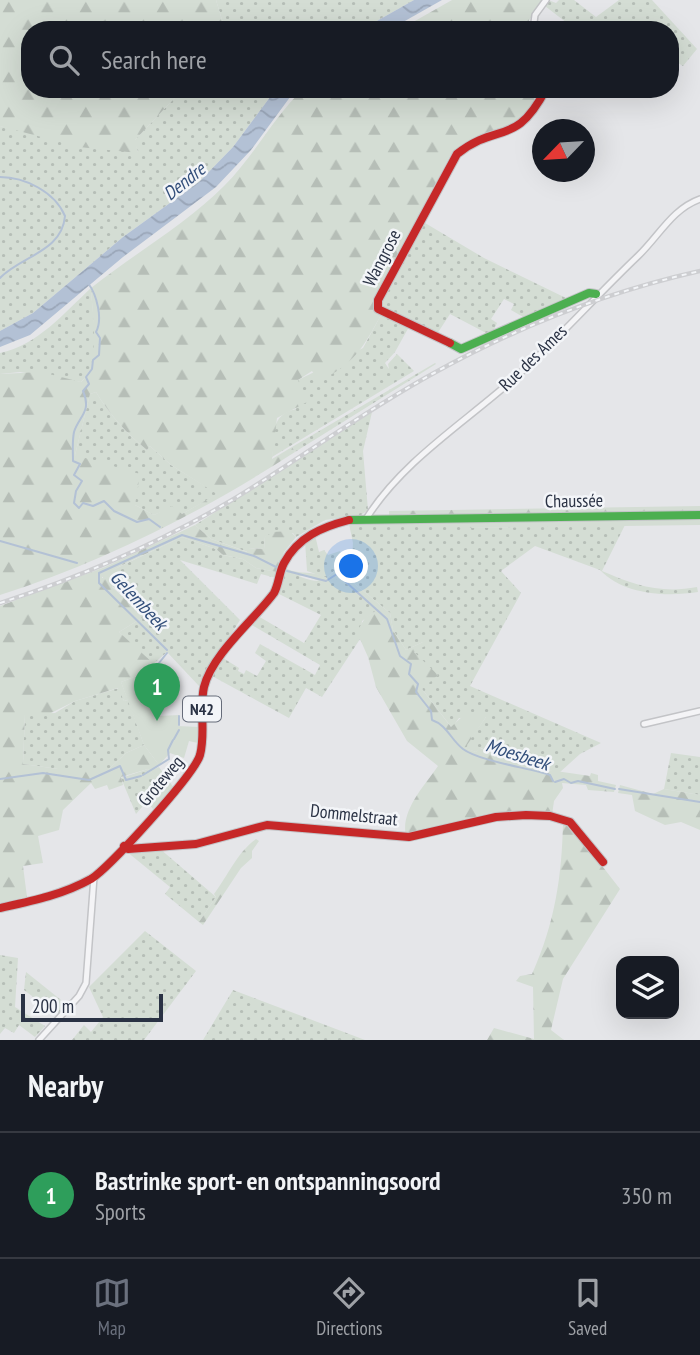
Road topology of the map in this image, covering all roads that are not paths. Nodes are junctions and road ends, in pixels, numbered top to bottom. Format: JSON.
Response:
{"nodes":[{"id":1,"x":546,"y":0,"type":"edge"},
{"id":2,"x":534,"y":21,"type":"edge"},
{"id":3,"x":542,"y":98,"type":"edge"},
{"id":4,"x":700,"y":199,"type":"edge"},
{"id":5,"x":596,"y":294,"type":"junction"},
{"id":6,"x":700,"y":515,"type":"edge"},
{"id":7,"x":366,"y":519,"type":"junction"},
{"id":8,"x":700,"y":711,"type":"edge"},
{"id":9,"x":644,"y":724,"type":"dead end"},
{"id":10,"x":124,"y":846,"type":"junction"},
{"id":11,"x":603,"y":862,"type":"dead end"},
{"id":12,"x":94,"y":877,"type":"junction"},
{"id":13,"x":0,"y":908,"type":"edge"},
{"id":14,"x":39,"y":1040,"type":"edge"}],
"edges":[{"from":1,"to":2,"type":"street"},
{"from":3,"to":5,"type":"street","name":"Wangrose"},
{"from":4,"to":5,"type":"street","name":"Rue des Ames"},
{"from":5,"to":7,"type":"street","name":"Rue des Ames"},
{"from":6,"to":7,"type":"street","name":"Chaussée","number":"N42"},
{"from":7,"to":10,"type":"street","name":"Groteweg","number":"N42"},
{"from":8,"to":9,"type":"street"},
{"from":10,"to":11,"type":"street","name":"Dommelstraat"},
{"from":10,"to":12,"type":"street","name":"Groteweg","number":"N42"},
{"from":12,"to":13,"type":"street","name":"Groteweg","number":"N42"},
{"from":12,"to":14,"type":"street"}]}
